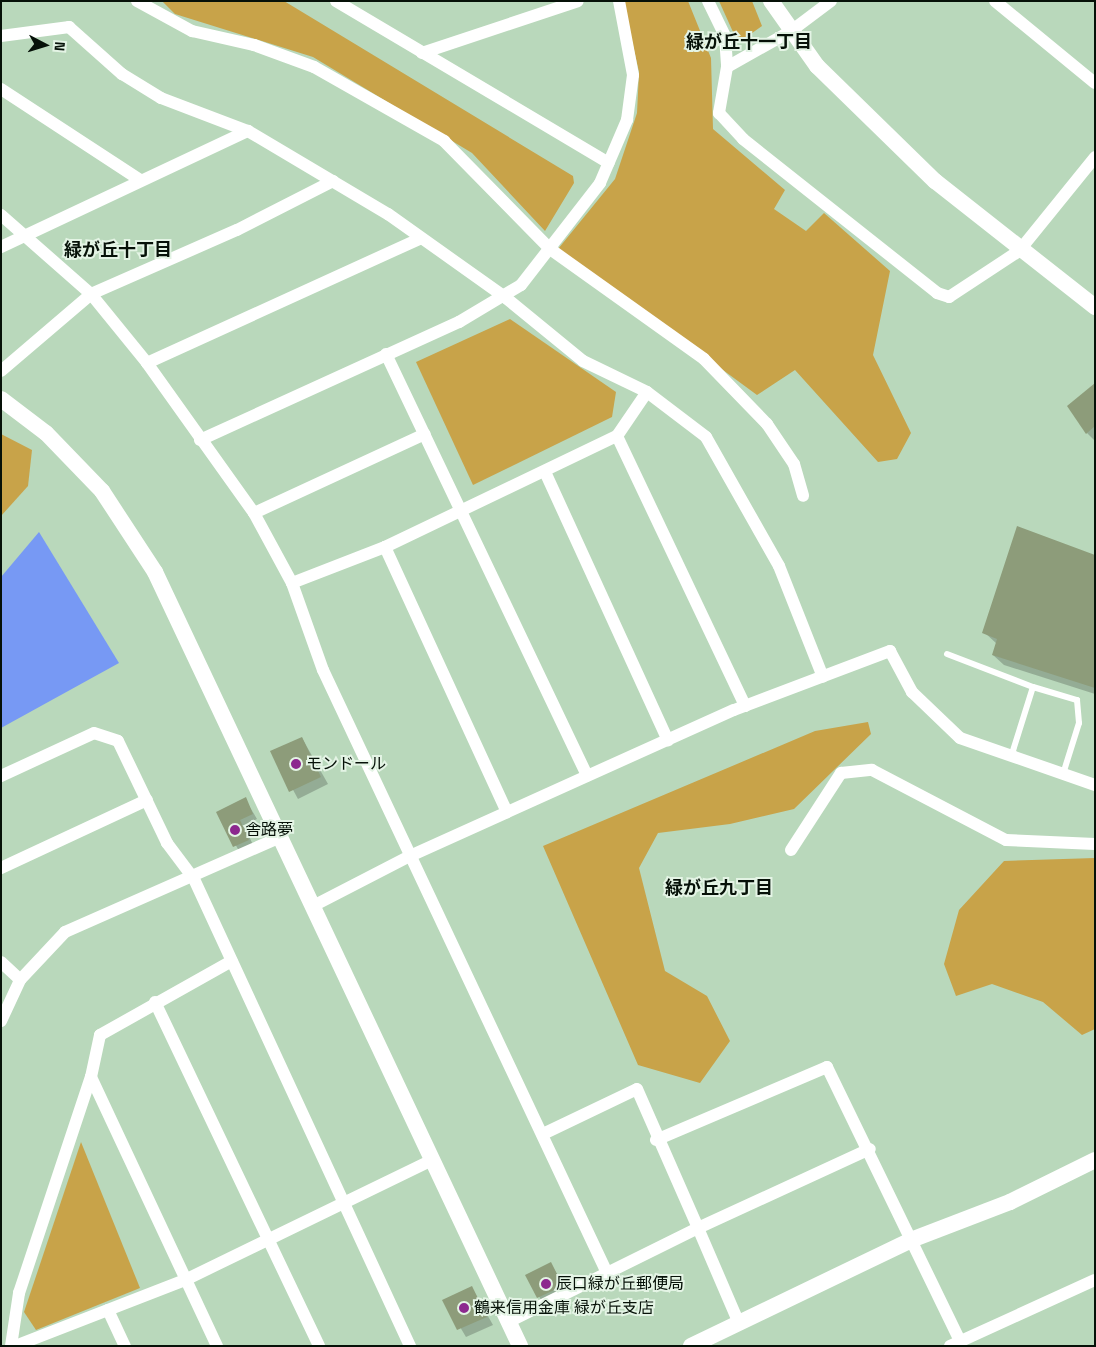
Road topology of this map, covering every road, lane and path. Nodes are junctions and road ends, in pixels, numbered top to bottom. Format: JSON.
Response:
{"nodes":[{"id":1,"x":137,"y":1,"type":"edge"},
{"id":2,"x":336,"y":1,"type":"edge"},
{"id":3,"x":578,"y":1,"type":"edge"},
{"id":4,"x":619,"y":1,"type":"edge"},
{"id":5,"x":708,"y":1,"type":"edge"},
{"id":6,"x":771,"y":1,"type":"edge"},
{"id":7,"x":831,"y":1,"type":"edge"},
{"id":8,"x":995,"y":1,"type":"edge"},
{"id":9,"x":791,"y":31,"type":"junction"},
{"id":10,"x":1,"y":36,"type":"edge"},
{"id":11,"x":422,"y":53,"type":"junction"},
{"id":12,"x":727,"y":67,"type":"junction"},
{"id":13,"x":1095,"y":83,"type":"edge"},
{"id":14,"x":1,"y":89,"type":"edge"},
{"id":15,"x":248,"y":131,"type":"junction"},
{"id":16,"x":1095,"y":157,"type":"edge"},
{"id":17,"x":609,"y":163,"type":"junction"},
{"id":18,"x":140,"y":180,"type":"junction"},
{"id":19,"x":333,"y":181,"type":"junction"},
{"id":20,"x":1,"y":215,"type":"edge"},
{"id":21,"x":21,"y":234,"type":"junction"},
{"id":22,"x":421,"y":238,"type":"junction"},
{"id":23,"x":1,"y":247,"type":"edge"},
{"id":24,"x":550,"y":248,"type":"junction"},
{"id":25,"x":1019,"y":251,"type":"junction"},
{"id":26,"x":91,"y":294,"type":"junction"},
{"id":27,"x":506,"y":298,"type":"junction"},
{"id":28,"x":1095,"y":307,"type":"edge"},
{"id":29,"x":386,"y":354,"type":"junction"},
{"id":30,"x":147,"y":363,"type":"junction"},
{"id":31,"x":1,"y":370,"type":"edge"},
{"id":32,"x":647,"y":392,"type":"junction"},
{"id":33,"x":1,"y":399,"type":"edge"},
{"id":34,"x":425,"y":434,"type":"junction"},
{"id":35,"x":617,"y":436,"type":"junction"},
{"id":36,"x":200,"y":440,"type":"junction"},
{"id":37,"x":546,"y":474,"type":"junction"},
{"id":38,"x":803,"y":496,"type":"dead end"},
{"id":39,"x":461,"y":509,"type":"junction"},
{"id":40,"x":254,"y":512,"type":"junction"},
{"id":41,"x":385,"y":548,"type":"junction"},
{"id":42,"x":292,"y":584,"type":"junction"},
{"id":43,"x":947,"y":654,"type":"dead end"},
{"id":44,"x":823,"y":676,"type":"junction"},
{"id":45,"x":1033,"y":687,"type":"junction"},
{"id":46,"x":745,"y":706,"type":"junction"},
{"id":47,"x":668,"y":740,"type":"junction"},
{"id":48,"x":1011,"y":759,"type":"junction"},
{"id":49,"x":1063,"y":774,"type":"junction"},
{"id":50,"x":1,"y":776,"type":"edge"},
{"id":51,"x":587,"y":776,"type":"junction"},
{"id":52,"x":1095,"y":785,"type":"edge"},
{"id":53,"x":147,"y":800,"type":"junction"},
{"id":54,"x":507,"y":812,"type":"junction"},
{"id":55,"x":280,"y":837,"type":"junction"},
{"id":56,"x":1095,"y":844,"type":"edge"},
{"id":57,"x":791,"y":850,"type":"dead end"},
{"id":58,"x":410,"y":856,"type":"junction"},
{"id":59,"x":1,"y":868,"type":"edge"},
{"id":60,"x":194,"y":878,"type":"junction"},
{"id":61,"x":313,"y":906,"type":"junction"},
{"id":62,"x":232,"y":961,"type":"junction"},
{"id":63,"x":1,"y":962,"type":"edge"},
{"id":64,"x":20,"y":980,"type":"junction"},
{"id":65,"x":155,"y":1002,"type":"junction"},
{"id":66,"x":1,"y":1021,"type":"edge"},
{"id":67,"x":91,"y":1077,"type":"junction"},
{"id":68,"x":543,"y":1134,"type":"junction"},
{"id":69,"x":656,"y":1140,"type":"junction"},
{"id":70,"x":870,"y":1149,"type":"junction"},
{"id":71,"x":432,"y":1160,"type":"junction"},
{"id":72,"x":1095,"y":1160,"type":"edge"},
{"id":73,"x":343,"y":1203,"type":"junction"},
{"id":74,"x":698,"y":1228,"type":"junction"},
{"id":75,"x":268,"y":1240,"type":"junction"},
{"id":76,"x":911,"y":1240,"type":"junction"},
{"id":77,"x":607,"y":1273,"type":"junction"},
{"id":78,"x":185,"y":1280,"type":"junction"},
{"id":79,"x":1095,"y":1280,"type":"edge"},
{"id":80,"x":108,"y":1310,"type":"junction"},
{"id":81,"x":510,"y":1321,"type":"junction"},
{"id":82,"x":738,"y":1321,"type":"junction"},
{"id":83,"x":955,"y":1343,"type":"edge"},
{"id":84,"x":11,"y":1346,"type":"edge"},
{"id":85,"x":15,"y":1346,"type":"edge"},
{"id":86,"x":125,"y":1346,"type":"edge"},
{"id":87,"x":217,"y":1346,"type":"edge"},
{"id":88,"x":319,"y":1346,"type":"edge"},
{"id":89,"x":410,"y":1346,"type":"edge"},
{"id":90,"x":520,"y":1346,"type":"edge"},
{"id":91,"x":691,"y":1346,"type":"edge"}],
"edges":[{"from":1,"to":24,"type":"street"},
{"from":2,"to":11,"type":"street"},
{"from":3,"to":11,"type":"street"},
{"from":4,"to":17,"type":"street"},
{"from":5,"to":12,"type":"street"},
{"from":6,"to":9,"type":"street"},
{"from":7,"to":9,"type":"street"},
{"from":8,"to":13,"type":"street"},
{"from":9,"to":12,"type":"street"},
{"from":9,"to":25,"type":"street"},
{"from":10,"to":15,"type":"street"},
{"from":11,"to":17,"type":"street"},
{"from":12,"to":25,"type":"street"},
{"from":14,"to":18,"type":"street"},
{"from":15,"to":18,"type":"street"},
{"from":15,"to":19,"type":"street"},
{"from":16,"to":25,"type":"street"},
{"from":17,"to":24,"type":"street"},
{"from":18,"to":21,"type":"street"},
{"from":19,"to":22,"type":"street"},
{"from":19,"to":26,"type":"street"},
{"from":20,"to":21,"type":"street"},
{"from":21,"to":23,"type":"street"},
{"from":21,"to":26,"type":"street"},
{"from":22,"to":27,"type":"street"},
{"from":22,"to":30,"type":"street"},
{"from":24,"to":27,"type":"street"},
{"from":24,"to":38,"type":"street"},
{"from":25,"to":28,"type":"street"},
{"from":26,"to":30,"type":"street"},
{"from":26,"to":31,"type":"street"},
{"from":27,"to":29,"type":"street"},
{"from":27,"to":32,"type":"street"},
{"from":29,"to":34,"type":"street"},
{"from":29,"to":36,"type":"street"},
{"from":30,"to":36,"type":"street"},
{"from":32,"to":35,"type":"street"},
{"from":32,"to":44,"type":"street"},
{"from":33,"to":55,"type":"street"},
{"from":34,"to":39,"type":"street"},
{"from":34,"to":40,"type":"street"},
{"from":35,"to":37,"type":"street"},
{"from":35,"to":46,"type":"street"},
{"from":36,"to":40,"type":"street"},
{"from":37,"to":39,"type":"street"},
{"from":37,"to":47,"type":"street"},
{"from":39,"to":41,"type":"street"},
{"from":39,"to":51,"type":"street"},
{"from":40,"to":42,"type":"street"},
{"from":41,"to":42,"type":"street"},
{"from":41,"to":54,"type":"street"},
{"from":42,"to":58,"type":"street"},
{"from":43,"to":45,"type":"lane"},
{"from":44,"to":46,"type":"street"},
{"from":44,"to":48,"type":"street"},
{"from":45,"to":48,"type":"lane"},
{"from":45,"to":49,"type":"lane"},
{"from":46,"to":47,"type":"street"},
{"from":47,"to":51,"type":"street"},
{"from":48,"to":49,"type":"street"},
{"from":49,"to":52,"type":"street"},
{"from":50,"to":53,"type":"street"},
{"from":51,"to":54,"type":"street"},
{"from":53,"to":59,"type":"street"},
{"from":53,"to":60,"type":"street"},
{"from":54,"to":58,"type":"street"},
{"from":55,"to":60,"type":"street"},
{"from":55,"to":61,"type":"street"},
{"from":56,"to":57,"type":"street"},
{"from":58,"to":61,"type":"street"},
{"from":58,"to":68,"type":"street"},
{"from":60,"to":62,"type":"street"},
{"from":60,"to":64,"type":"street"},
{"from":61,"to":71,"type":"street"},
{"from":62,"to":65,"type":"street"},
{"from":62,"to":73,"type":"street"},
{"from":63,"to":64,"type":"street"},
{"from":64,"to":66,"type":"street"},
{"from":65,"to":67,"type":"street"},
{"from":65,"to":75,"type":"street"},
{"from":67,"to":78,"type":"street"},
{"from":67,"to":84,"type":"street"},
{"from":68,"to":69,"type":"street"},
{"from":68,"to":77,"type":"street"},
{"from":69,"to":70,"type":"street"},
{"from":69,"to":74,"type":"street"},
{"from":70,"to":74,"type":"street"},
{"from":70,"to":76,"type":"street"},
{"from":71,"to":73,"type":"street"},
{"from":71,"to":81,"type":"street"},
{"from":72,"to":76,"type":"street"},
{"from":73,"to":75,"type":"street"},
{"from":73,"to":89,"type":"street"},
{"from":74,"to":77,"type":"street"},
{"from":74,"to":82,"type":"street"},
{"from":75,"to":78,"type":"street"},
{"from":75,"to":88,"type":"street"},
{"from":76,"to":82,"type":"street"},
{"from":76,"to":83,"type":"street"},
{"from":77,"to":81,"type":"street"},
{"from":78,"to":80,"type":"street"},
{"from":78,"to":87,"type":"street"},
{"from":79,"to":83,"type":"street"},
{"from":80,"to":85,"type":"street"},
{"from":80,"to":86,"type":"street"},
{"from":81,"to":90,"type":"street"},
{"from":82,"to":91,"type":"street"}]}
